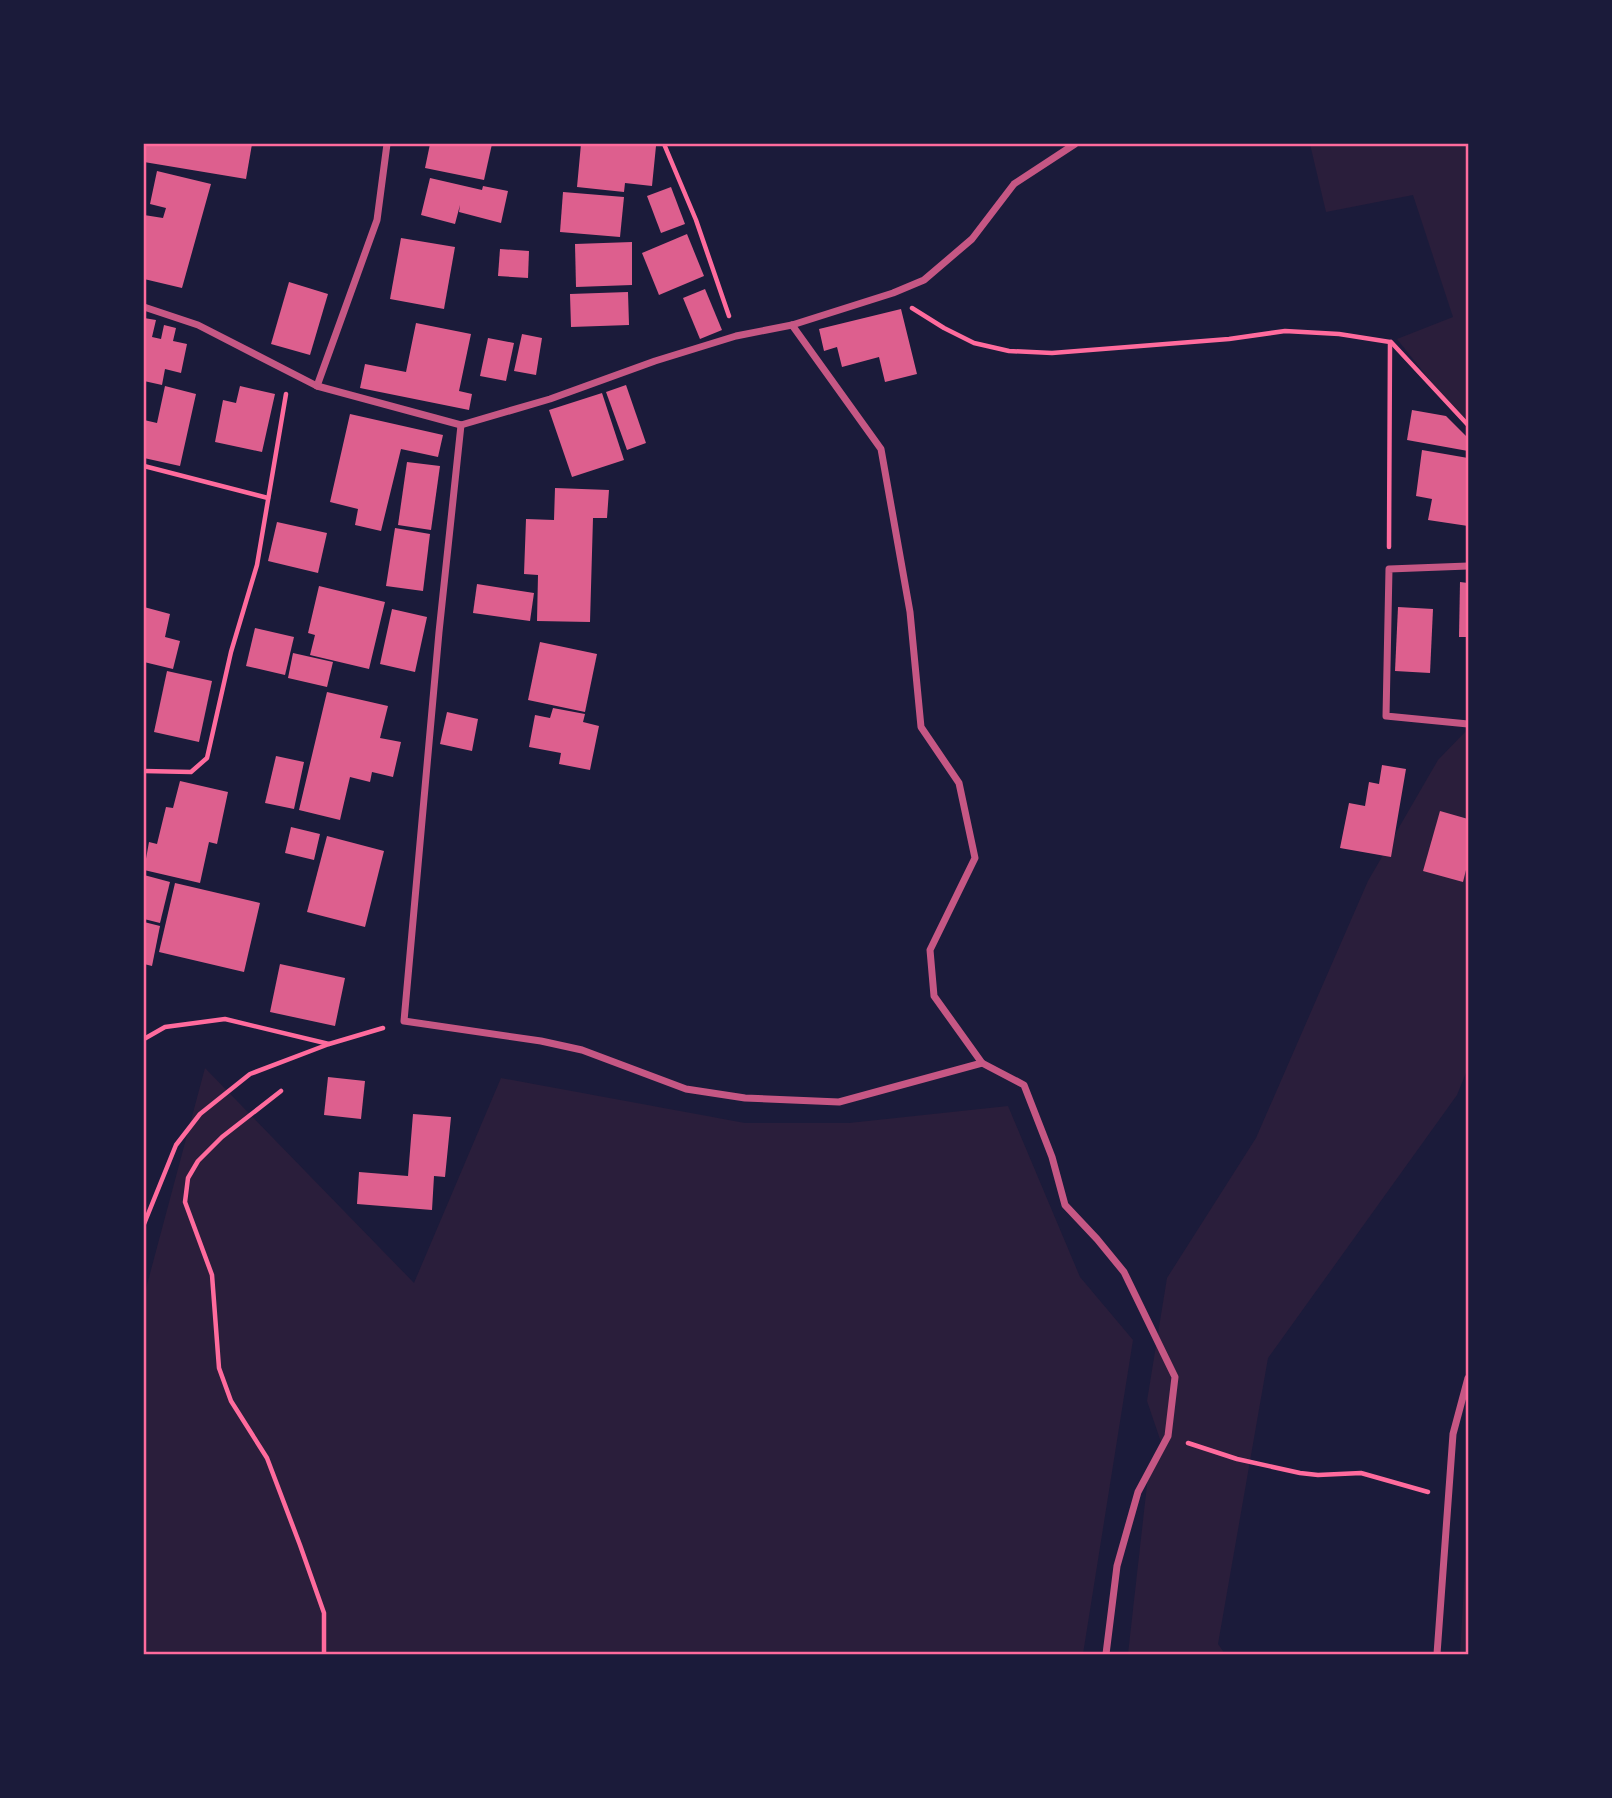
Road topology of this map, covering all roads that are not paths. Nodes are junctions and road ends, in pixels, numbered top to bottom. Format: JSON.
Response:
{"nodes":[{"id":1,"x":387,"y":144,"type":"edge"},
{"id":2,"x":1075,"y":144,"type":"edge"},
{"id":3,"x":144,"y":307,"type":"edge"},
{"id":4,"x":792,"y":325,"type":"junction"},
{"id":5,"x":317,"y":386,"type":"junction"},
{"id":6,"x":461,"y":425,"type":"junction"},
{"id":7,"x":1468,"y":566,"type":"edge"},
{"id":8,"x":1468,"y":724,"type":"edge"},
{"id":9,"x":982,"y":1063,"type":"junction"},
{"id":10,"x":1468,"y":1378,"type":"edge"},
{"id":11,"x":1106,"y":1654,"type":"edge"},
{"id":12,"x":1437,"y":1654,"type":"edge"}],
"edges":[{"from":1,"to":5,"type":"street"},
{"from":2,"to":4,"type":"street"},
{"from":3,"to":5,"type":"street"},
{"from":4,"to":6,"type":"street"},
{"from":4,"to":9,"type":"street"},
{"from":5,"to":6,"type":"street"},
{"from":6,"to":9,"type":"street"},
{"from":7,"to":8,"type":"street"},
{"from":9,"to":11,"type":"street"},
{"from":10,"to":12,"type":"street"}]}
